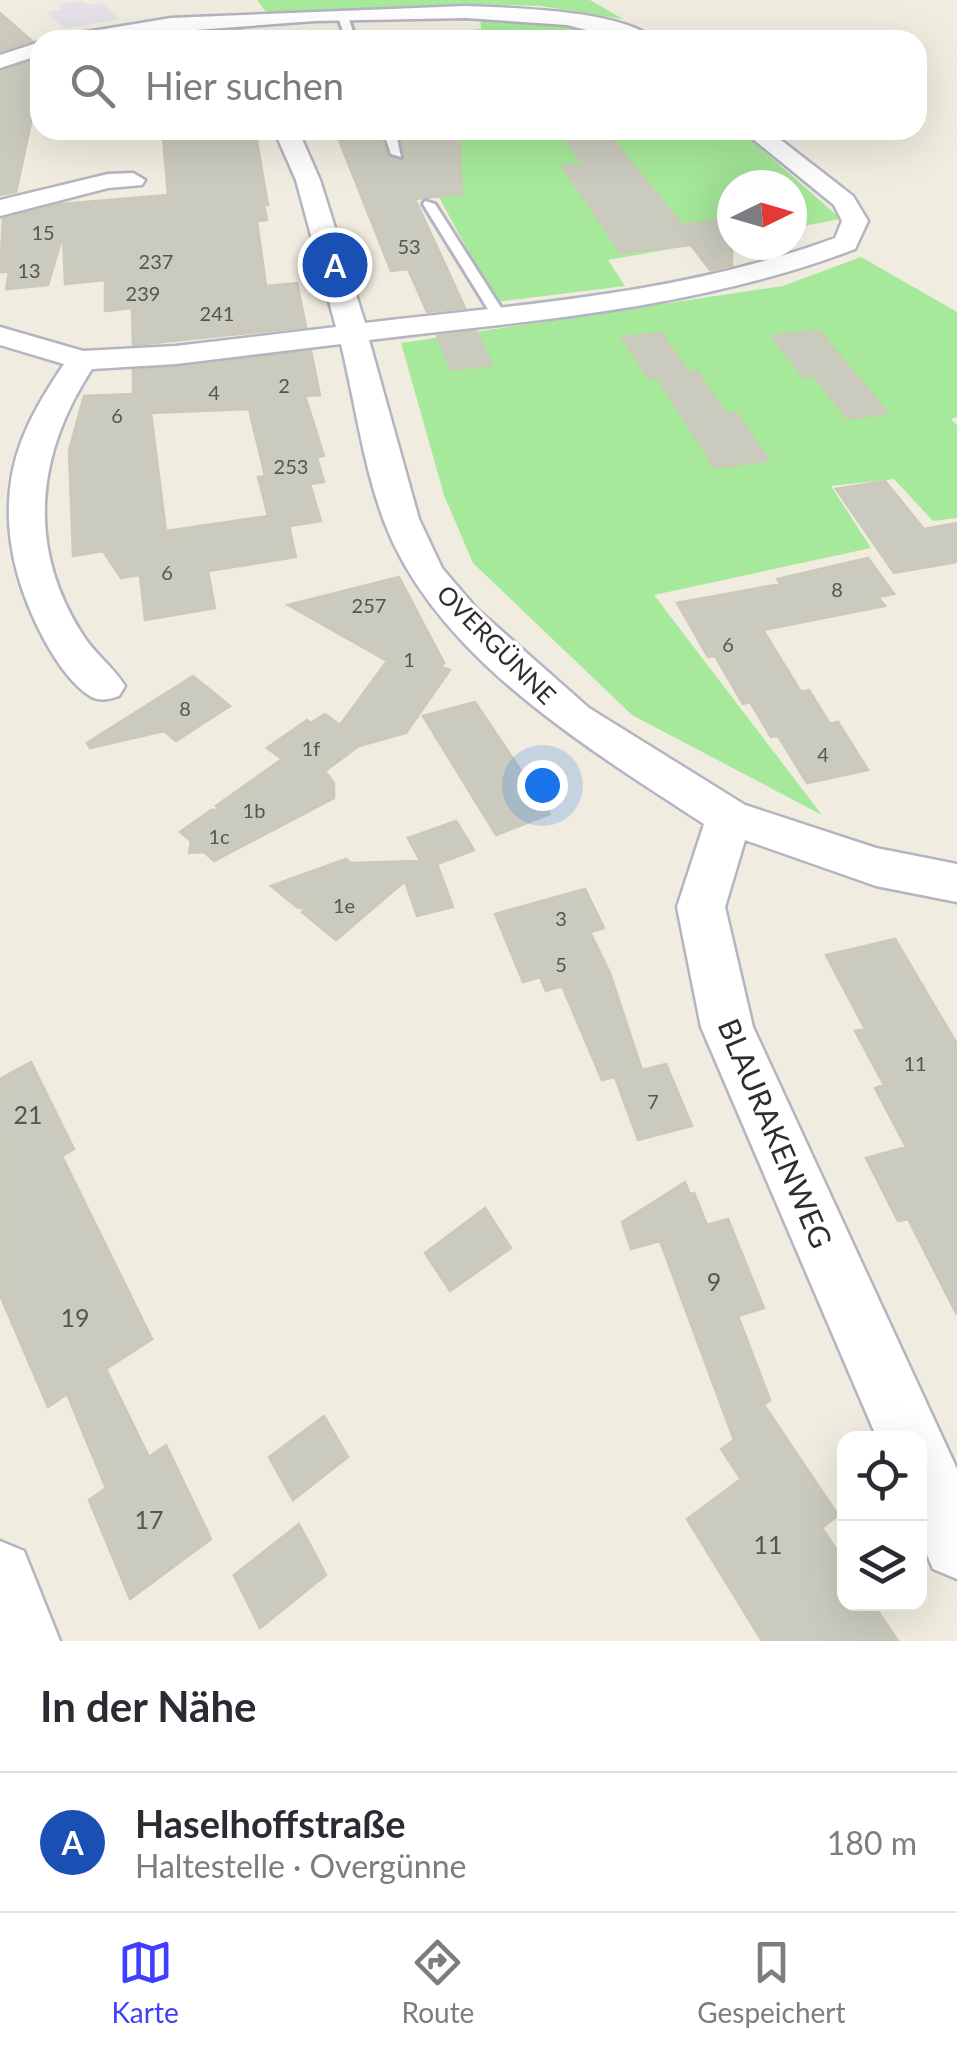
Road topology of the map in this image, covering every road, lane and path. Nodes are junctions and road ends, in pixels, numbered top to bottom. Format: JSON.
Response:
{"nodes":[{"id":1,"x":239,"y":0,"type":"edge"},
{"id":2,"x":342,"y":14,"type":"junction"},
{"id":3,"x":248,"y":20,"type":"junction"},
{"id":4,"x":126,"y":30,"type":"edge"},
{"id":5,"x":252,"y":30,"type":"edge"},
{"id":6,"x":348,"y":30,"type":"edge"},
{"id":7,"x":619,"y":30,"type":"edge"},
{"id":8,"x":30,"y":52,"type":"edge"},
{"id":9,"x":0,"y":62,"type":"edge"},
{"id":10,"x":290,"y":140,"type":"edge"},
{"id":11,"x":392,"y":140,"type":"edge"},
{"id":12,"x":767,"y":140,"type":"edge"},
{"id":13,"x":397,"y":154,"type":"dead end"},
{"id":14,"x":133,"y":180,"type":"dead end"},
{"id":15,"x":428,"y":204,"type":"dead end"},
{"id":16,"x":0,"y":208,"type":"edge"},
{"id":17,"x":498,"y":314,"type":"junction"},
{"id":18,"x":354,"y":331,"type":"junction"},
{"id":19,"x":0,"y":336,"type":"edge"},
{"id":20,"x":82,"y":360,"type":"junction"},
{"id":21,"x":105,"y":686,"type":"dead end"},
{"id":22,"x":728,"y":817,"type":"junction"},
{"id":23,"x":957,"y":882,"type":"edge"},
{"id":24,"x":906,"y":1431,"type":"edge"},
{"id":25,"x":927,"y":1478,"type":"edge"},
{"id":26,"x":957,"y":1545,"type":"edge"},
{"id":27,"x":0,"y":1575,"type":"edge"},
{"id":28,"x":24,"y":1641,"type":"edge"}],
"edges":[{"from":1,"to":3,"type":"street"},
{"from":2,"to":3,"type":"street"},
{"from":2,"to":6,"type":"lane"},
{"from":2,"to":7,"type":"street"},
{"from":3,"to":4,"type":"street"},
{"from":3,"to":5,"type":"street"},
{"from":8,"to":9,"type":"street"},
{"from":10,"to":18,"type":"street","name":"OVERGÜNNE"},
{"from":11,"to":13,"type":"lane"},
{"from":12,"to":17,"type":"street"},
{"from":14,"to":16,"type":"street"},
{"from":15,"to":17,"type":"lane"},
{"from":17,"to":18,"type":"street"},
{"from":18,"to":20,"type":"street"},
{"from":18,"to":22,"type":"street","name":"OVERGÜNNE"},
{"from":19,"to":20,"type":"street"},
{"from":20,"to":21,"type":"street"},
{"from":22,"to":23,"type":"street","name":"OVERGÜNNE"},
{"from":22,"to":24,"type":"street","name":"BLAURAKENWEG"},
{"from":25,"to":26,"type":"street"},
{"from":27,"to":28,"type":"street"}]}
